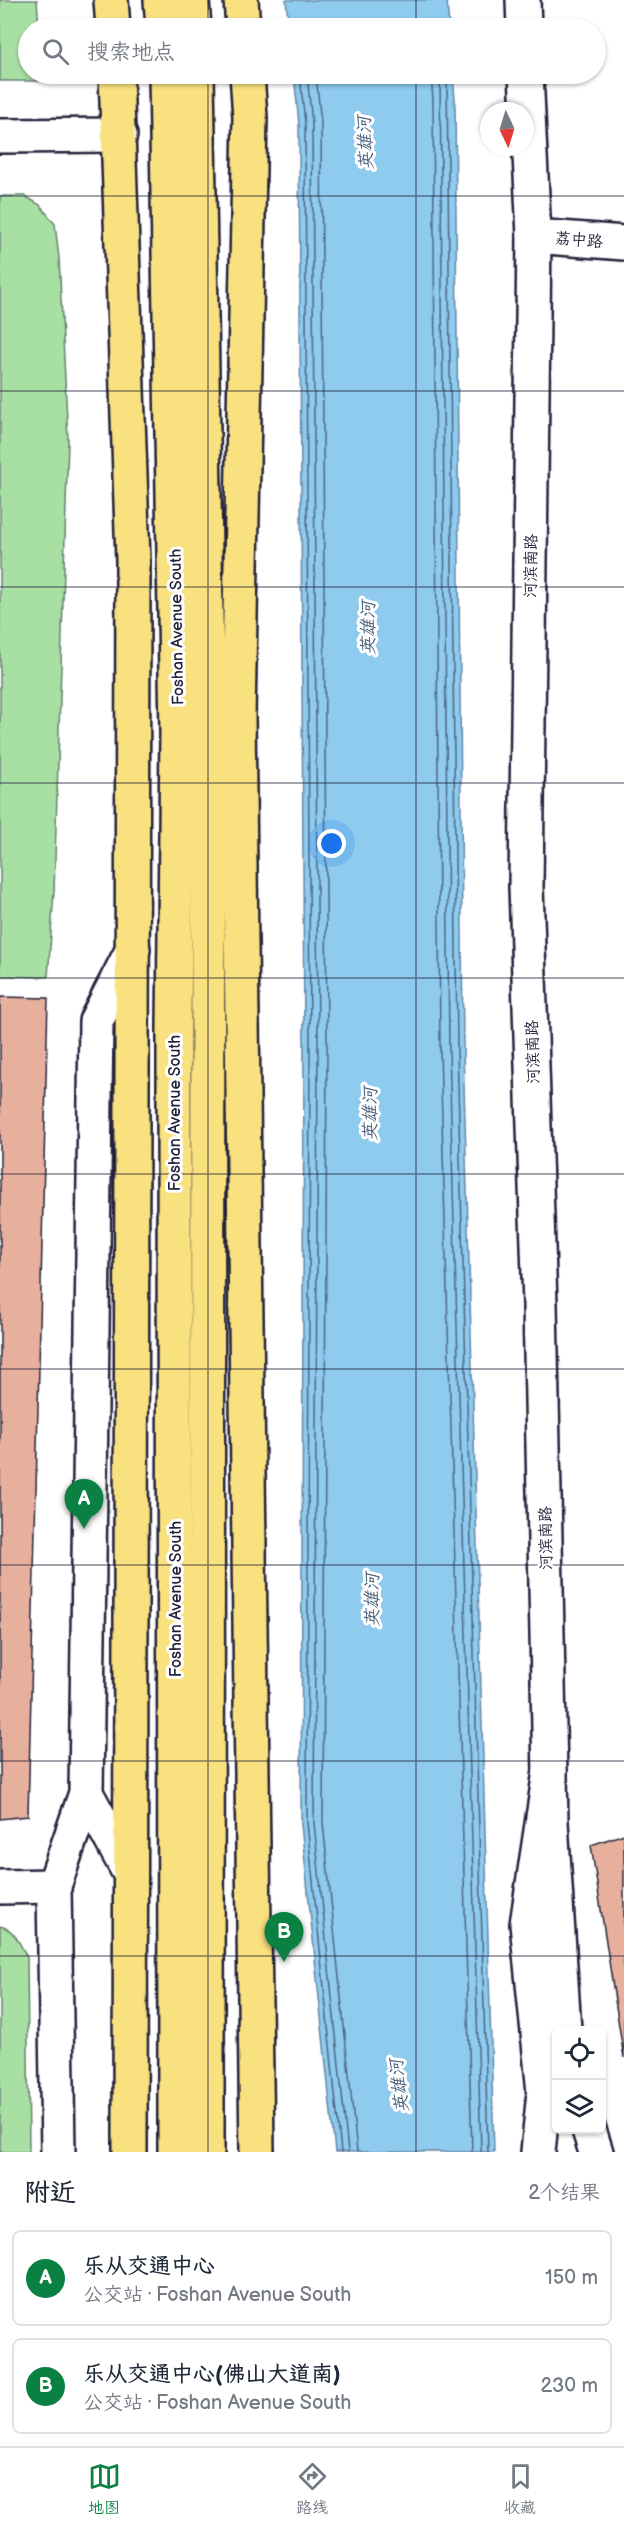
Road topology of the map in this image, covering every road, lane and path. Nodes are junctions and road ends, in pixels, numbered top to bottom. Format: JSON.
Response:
{"nodes":[{"id":1,"x":111,"y":0,"type":"edge"},
{"id":2,"x":161,"y":0,"type":"edge"},
{"id":3,"x":192,"y":0,"type":"edge"},
{"id":4,"x":241,"y":0,"type":"edge"},
{"id":5,"x":523,"y":0,"type":"edge"},
{"id":6,"x":112,"y":18,"type":"edge"},
{"id":7,"x":162,"y":18,"type":"edge"},
{"id":8,"x":193,"y":18,"type":"edge"},
{"id":9,"x":242,"y":18,"type":"edge"},
{"id":10,"x":524,"y":18,"type":"edge"},
{"id":11,"x":117,"y":84,"type":"edge"},
{"id":12,"x":166,"y":84,"type":"edge"},
{"id":13,"x":197,"y":84,"type":"edge"},
{"id":14,"x":248,"y":84,"type":"edge"},
{"id":15,"x":526,"y":84,"type":"edge"},
{"id":16,"x":120,"y":135,"type":"junction"},
{"id":17,"x":0,"y":136,"type":"edge"},
{"id":18,"x":534,"y":236,"type":"junction"},
{"id":19,"x":624,"y":243,"type":"edge"},
{"id":20,"x":134,"y":560,"type":"junction"},
{"id":21,"x":238,"y":716,"type":"junction"},
{"id":22,"x":193,"y":733,"type":"junction"},
{"id":23,"x":207,"y":935,"type":"junction"},
{"id":24,"x":176,"y":948,"type":"junction"},
{"id":25,"x":133,"y":949,"type":"junction"},
{"id":26,"x":550,"y":1771,"type":"junction"},
{"id":27,"x":86,"y":1793,"type":"junction"},
{"id":28,"x":130,"y":1874,"type":"junction"},
{"id":29,"x":54,"y":1886,"type":"junction"},
{"id":30,"x":0,"y":1887,"type":"edge"},
{"id":31,"x":564,"y":2026,"type":"edge"},
{"id":32,"x":562,"y":2134,"type":"edge"},
{"id":33,"x":576,"y":2134,"type":"edge"},
{"id":34,"x":590,"y":2134,"type":"edge"},
{"id":35,"x":58,"y":2152,"type":"edge"},
{"id":36,"x":130,"y":2152,"type":"edge"},
{"id":37,"x":175,"y":2152,"type":"edge"},
{"id":38,"x":207,"y":2152,"type":"edge"},
{"id":39,"x":257,"y":2152,"type":"edge"},
{"id":40,"x":538,"y":2152,"type":"edge"},
{"id":41,"x":561,"y":2152,"type":"edge"},
{"id":42,"x":578,"y":2152,"type":"edge"},
{"id":43,"x":596,"y":2152,"type":"edge"}],
"edges":[{"from":1,"to":6,"type":"highway"},
{"from":2,"to":7,"type":"highway"},
{"from":3,"to":8,"type":"highway"},
{"from":4,"to":9,"type":"highway"},
{"from":5,"to":10,"type":"street"},
{"from":11,"to":16,"type":"highway"},
{"from":12,"to":22,"type":"highway","name":"Foshan Avenue South"},
{"from":13,"to":22,"type":"highway","name":"Foshan Avenue South"},
{"from":14,"to":21,"type":"highway"},
{"from":15,"to":18,"type":"street","name":"河滨南路"},
{"from":16,"to":17,"type":"street"},
{"from":16,"to":20,"type":"highway"},
{"from":18,"to":19,"type":"street","name":"荔中路"},
{"from":18,"to":26,"type":"street","name":"河滨南路"},
{"from":20,"to":24,"type":"highway"},
{"from":20,"to":25,"type":"highway"},
{"from":21,"to":23,"type":"highway"},
{"from":21,"to":39,"type":"highway"},
{"from":22,"to":23,"type":"highway","name":"Foshan Avenue South"},
{"from":22,"to":24,"type":"highway","name":"Foshan Avenue South"},
{"from":23,"to":38,"type":"highway","name":"Foshan Avenue South"},
{"from":24,"to":37,"type":"highway","name":"Foshan Avenue South"},
{"from":25,"to":27,"type":"street"},
{"from":25,"to":28,"type":"highway"},
{"from":26,"to":31,"type":"street","name":"河滨南路"},
{"from":26,"to":40,"type":"street"},
{"from":27,"to":28,"type":"street"},
{"from":27,"to":29,"type":"street"},
{"from":28,"to":36,"type":"highway"},
{"from":29,"to":30,"type":"street"},
{"from":29,"to":35,"type":"street"},
{"from":32,"to":41,"type":"street"},
{"from":33,"to":42,"type":"street"},
{"from":34,"to":43,"type":"street"}]}
